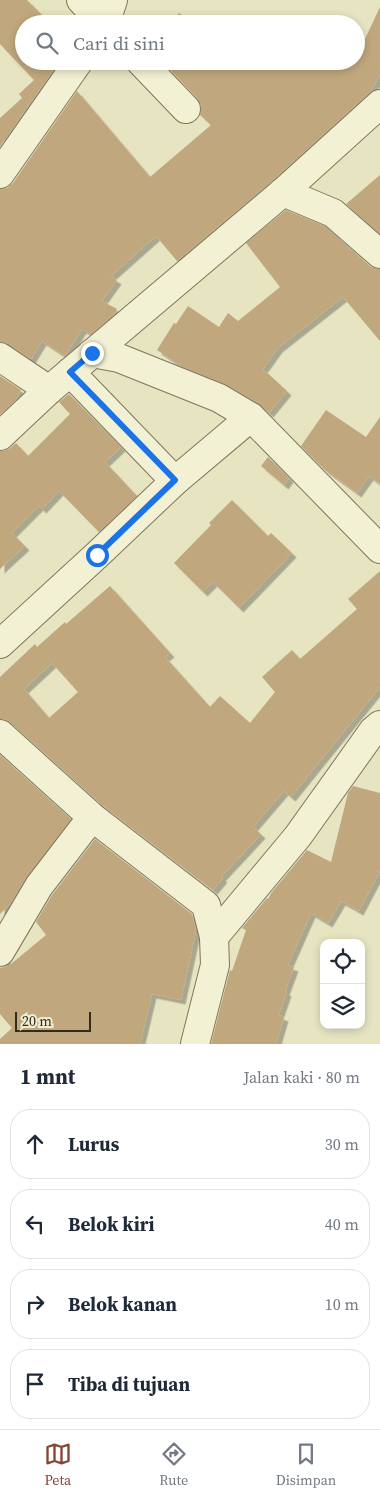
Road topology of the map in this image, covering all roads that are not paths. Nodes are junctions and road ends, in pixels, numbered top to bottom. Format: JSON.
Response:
{"nodes":[{"id":1,"x":82,"y":0,"type":"edge"},
{"id":2,"x":113,"y":0,"type":"edge"},
{"id":3,"x":96,"y":15,"type":"edge"},
{"id":4,"x":107,"y":15,"type":"edge"},
{"id":5,"x":73,"y":70,"type":"edge"},
{"id":6,"x":149,"y":70,"type":"edge"},
{"id":7,"x":380,"y":104,"type":"edge"},
{"id":8,"x":186,"y":109,"type":"dead end"},
{"id":9,"x":0,"y":174,"type":"edge"},
{"id":10,"x":283,"y":192,"type":"junction"},
{"id":11,"x":380,"y":254,"type":"edge"},
{"id":12,"x":92,"y":353,"type":"junction"},
{"id":13,"x":0,"y":357,"type":"edge"},
{"id":14,"x":70,"y":372,"type":"junction"},
{"id":15,"x":49,"y":390,"type":"junction"},
{"id":16,"x":251,"y":417,"type":"junction"},
{"id":17,"x":0,"y":436,"type":"edge"},
{"id":18,"x":175,"y":480,"type":"junction"},
{"id":19,"x":380,"y":549,"type":"edge"},
{"id":20,"x":0,"y":644,"type":"edge"},
{"id":21,"x":380,"y":724,"type":"edge"},
{"id":22,"x":0,"y":734,"type":"edge"},
{"id":23,"x":92,"y":816,"type":"junction"},
{"id":24,"x":214,"y":937,"type":"junction"},
{"id":25,"x":0,"y":952,"type":"edge"},
{"id":26,"x":195,"y":1044,"type":"edge"}],
"edges":[{"from":1,"to":3,"type":"street"},
{"from":2,"to":4,"type":"street"},
{"from":5,"to":9,"type":"street"},
{"from":6,"to":8,"type":"street"},
{"from":7,"to":10,"type":"street"},
{"from":10,"to":11,"type":"street"},
{"from":10,"to":12,"type":"street"},
{"from":12,"to":14,"type":"street"},
{"from":12,"to":16,"type":"street"},
{"from":13,"to":15,"type":"street"},
{"from":14,"to":15,"type":"street"},
{"from":14,"to":18,"type":"street"},
{"from":15,"to":17,"type":"street"},
{"from":16,"to":18,"type":"street"},
{"from":16,"to":19,"type":"street"},
{"from":18,"to":20,"type":"street"},
{"from":21,"to":24,"type":"street"},
{"from":22,"to":23,"type":"street"},
{"from":23,"to":24,"type":"street"},
{"from":23,"to":25,"type":"street"},
{"from":24,"to":26,"type":"street"}]}
